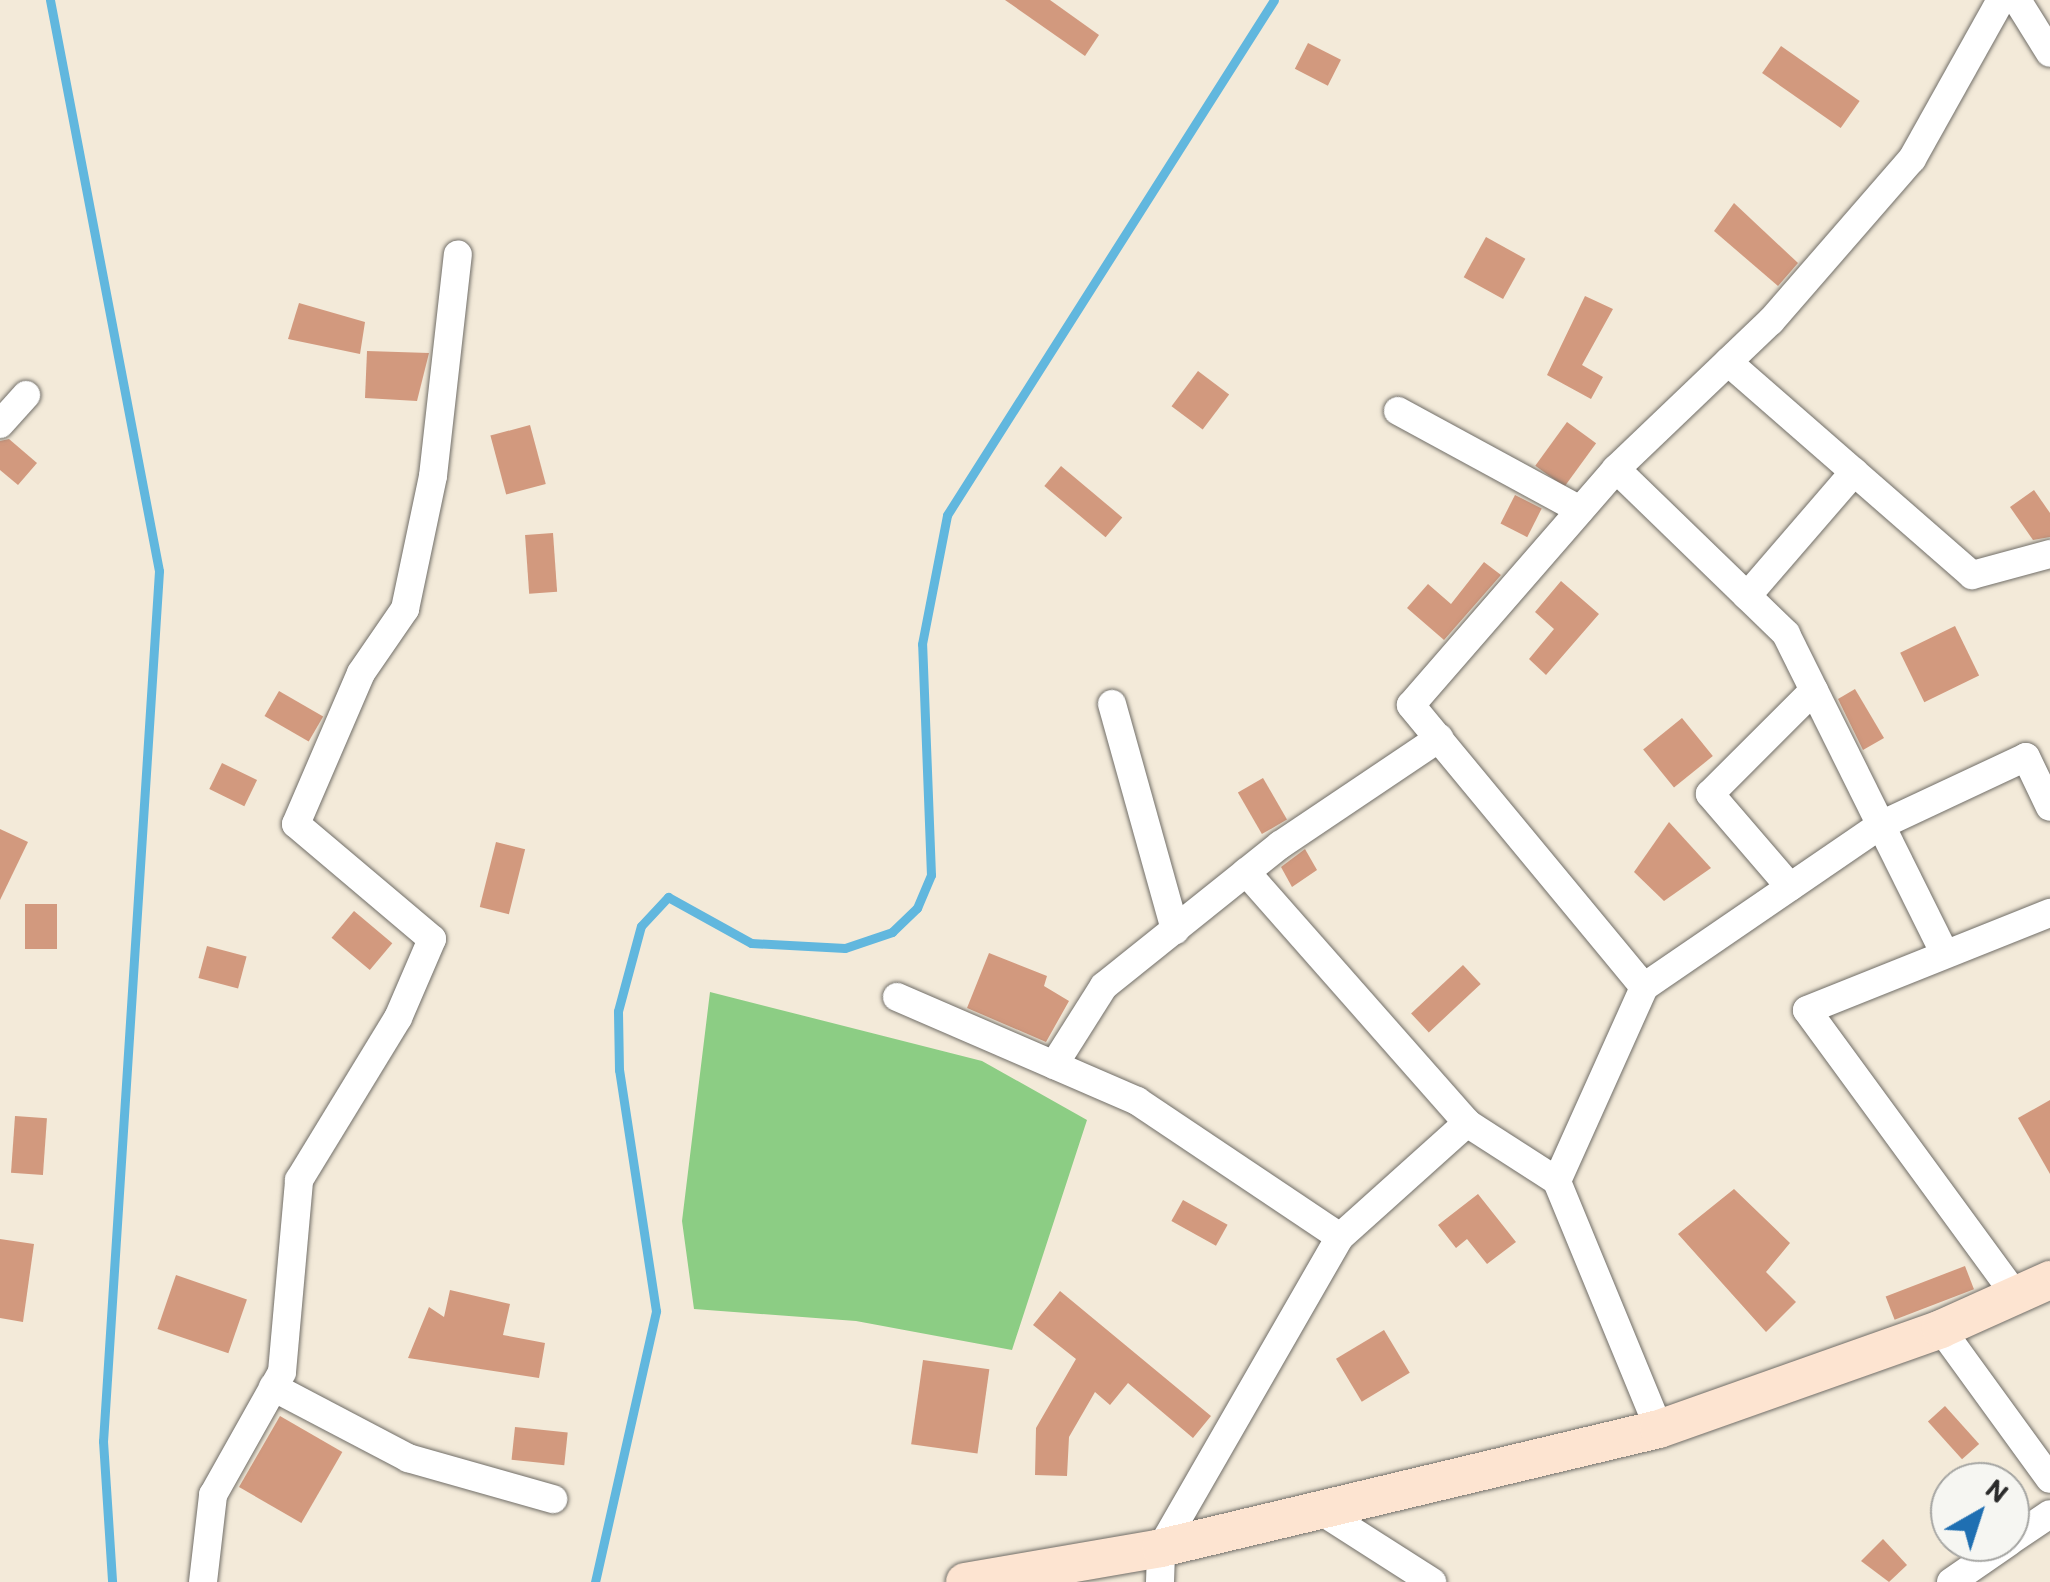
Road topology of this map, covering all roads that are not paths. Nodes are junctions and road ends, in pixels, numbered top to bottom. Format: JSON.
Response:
{"nodes":[{"id":1,"x":2001,"y":0,"type":"edge"},
{"id":2,"x":2017,"y":0,"type":"edge"},
{"id":3,"x":2050,"y":53,"type":"edge"},
{"id":4,"x":458,"y":254,"type":"dead end"},
{"id":5,"x":1728,"y":362,"type":"junction"},
{"id":6,"x":26,"y":394,"type":"dead end"},
{"id":7,"x":1398,"y":410,"type":"dead end"},
{"id":8,"x":0,"y":424,"type":"edge"},
{"id":9,"x":1616,"y":469,"type":"junction"},
{"id":10,"x":1854,"y":472,"type":"junction"},
{"id":11,"x":1580,"y":510,"type":"junction"},
{"id":12,"x":2050,"y":554,"type":"edge"},
{"id":13,"x":1747,"y":596,"type":"junction"},
{"id":14,"x":1814,"y":690,"type":"junction"},
{"id":15,"x":1112,"y":704,"type":"dead end"},
{"id":16,"x":1439,"y":738,"type":"junction"},
{"id":17,"x":2050,"y":807,"type":"edge"},
{"id":18,"x":1880,"y":825,"type":"junction"},
{"id":19,"x":1246,"y":872,"type":"junction"},
{"id":20,"x":1790,"y":887,"type":"junction"},
{"id":21,"x":2050,"y":912,"type":"edge"},
{"id":22,"x":1174,"y":930,"type":"junction"},
{"id":23,"x":1944,"y":954,"type":"junction"},
{"id":24,"x":1644,"y":987,"type":"junction"},
{"id":25,"x":897,"y":998,"type":"dead end"},
{"id":26,"x":1054,"y":1065,"type":"junction"},
{"id":27,"x":1466,"y":1123,"type":"junction"},
{"id":28,"x":1557,"y":1181,"type":"junction"},
{"id":29,"x":1340,"y":1237,"type":"junction"},
{"id":30,"x":2050,"y":1280,"type":"edge"},
{"id":31,"x":2016,"y":1296,"type":"junction"},
{"id":32,"x":1941,"y":1329,"type":"junction"},
{"id":33,"x":273,"y":1387,"type":"junction"},
{"id":34,"x":1659,"y":1429,"type":"junction"},
{"id":35,"x":2050,"y":1480,"type":"edge"},
{"id":36,"x":553,"y":1499,"type":"dead end"},
{"id":37,"x":1321,"y":1510,"type":"junction"},
{"id":38,"x":1980,"y":1562,"type":"edge"},
{"id":39,"x":1160,"y":1565,"type":"edge"},
{"id":40,"x":203,"y":1582,"type":"edge"},
{"id":41,"x":965,"y":1582,"type":"edge"},
{"id":42,"x":1432,"y":1582,"type":"edge"},
{"id":43,"x":1951,"y":1582,"type":"edge"}],
"edges":[{"from":1,"to":5,"type":"street"},
{"from":2,"to":3,"type":"street"},
{"from":4,"to":33,"type":"street"},
{"from":5,"to":9,"type":"street"},
{"from":5,"to":10,"type":"street"},
{"from":6,"to":8,"type":"street"},
{"from":7,"to":11,"type":"street"},
{"from":9,"to":11,"type":"street"},
{"from":9,"to":13,"type":"street"},
{"from":10,"to":12,"type":"street"},
{"from":10,"to":13,"type":"street"},
{"from":11,"to":16,"type":"street"},
{"from":13,"to":14,"type":"street"},
{"from":14,"to":18,"type":"street"},
{"from":14,"to":20,"type":"street"},
{"from":15,"to":22,"type":"street"},
{"from":16,"to":19,"type":"street"},
{"from":16,"to":24,"type":"street"},
{"from":17,"to":18,"type":"street"},
{"from":18,"to":20,"type":"street"},
{"from":18,"to":23,"type":"street"},
{"from":19,"to":22,"type":"street"},
{"from":19,"to":27,"type":"street"},
{"from":20,"to":24,"type":"street"},
{"from":21,"to":23,"type":"street"},
{"from":22,"to":26,"type":"street"},
{"from":23,"to":31,"type":"street"},
{"from":24,"to":28,"type":"street"},
{"from":25,"to":26,"type":"street"},
{"from":26,"to":29,"type":"street"},
{"from":27,"to":28,"type":"street"},
{"from":27,"to":29,"type":"street"},
{"from":28,"to":34,"type":"street"},
{"from":29,"to":39,"type":"street"},
{"from":30,"to":31,"type":"main road"},
{"from":31,"to":32,"type":"main road"},
{"from":32,"to":34,"type":"main road"},
{"from":32,"to":35,"type":"street"},
{"from":33,"to":36,"type":"street"},
{"from":33,"to":40,"type":"street"},
{"from":34,"to":37,"type":"main road"},
{"from":37,"to":39,"type":"main road"},
{"from":37,"to":42,"type":"street"},
{"from":38,"to":43,"type":"street"},
{"from":39,"to":41,"type":"main road"}]}
